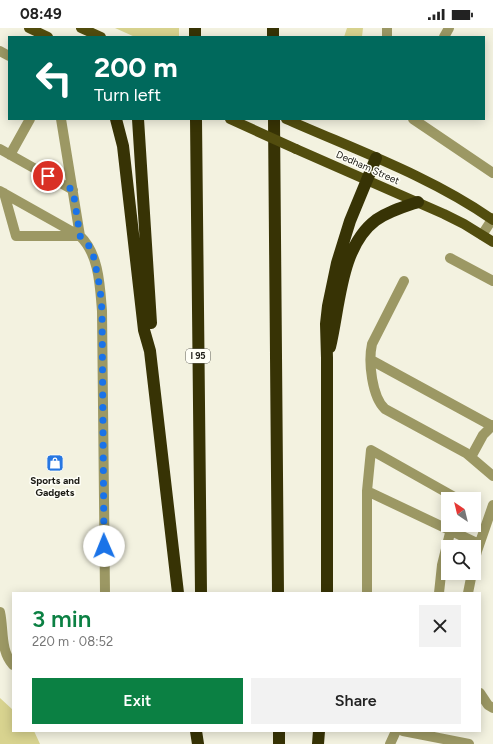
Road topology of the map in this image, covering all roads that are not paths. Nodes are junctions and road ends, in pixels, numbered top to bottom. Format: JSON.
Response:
{"nodes":[{"id":1,"x":29,"y":28,"type":"edge"},
{"id":2,"x":80,"y":28,"type":"edge"},
{"id":3,"x":46,"y":36,"type":"edge"},
{"id":4,"x":99,"y":36,"type":"edge"},
{"id":5,"x":29,"y":120,"type":"edge"},
{"id":6,"x":61,"y":120,"type":"edge"},
{"id":7,"x":116,"y":120,"type":"edge"},
{"id":8,"x":138,"y":120,"type":"edge"},
{"id":9,"x":196,"y":120,"type":"edge"},
{"id":10,"x":232,"y":120,"type":"edge"},
{"id":11,"x":274,"y":120,"type":"edge"},
{"id":12,"x":288,"y":120,"type":"edge"},
{"id":13,"x":414,"y":120,"type":"edge"},
{"id":14,"x":0,"y":149,"type":"edge"},
{"id":15,"x":10,"y":155,"type":"junction"},
{"id":16,"x":376,"y":158,"type":"junction"},
{"id":17,"x":493,"y":173,"type":"edge"},
{"id":18,"x":367,"y":180,"type":"junction"},
{"id":19,"x":73,"y":190,"type":"junction"},
{"id":20,"x":2,"y":192,"type":"edge"},
{"id":21,"x":418,"y":202,"type":"junction"},
{"id":22,"x":493,"y":219,"type":"edge"},
{"id":23,"x":482,"y":235,"type":"junction"},
{"id":24,"x":80,"y":236,"type":"junction"},
{"id":25,"x":493,"y":242,"type":"edge"},
{"id":26,"x":450,"y":258,"type":"dead end"},
{"id":27,"x":404,"y":281,"type":"dead end"},
{"id":28,"x":493,"y":281,"type":"edge"},
{"id":29,"x":150,"y":351,"type":"junction"},
{"id":30,"x":327,"y":358,"type":"junction"},
{"id":31,"x":371,"y":360,"type":"junction"},
{"id":32,"x":492,"y":426,"type":"edge"},
{"id":33,"x":471,"y":457,"type":"junction"},
{"id":34,"x":493,"y":476,"type":"edge"},
{"id":35,"x":367,"y":491,"type":"junction"},
{"id":36,"x":446,"y":492,"type":"edge"},
{"id":37,"x":493,"y":505,"type":"edge"},
{"id":38,"x":441,"y":523,"type":"edge"},
{"id":39,"x":451,"y":532,"type":"edge"},
{"id":40,"x":459,"y":532,"type":"edge"},
{"id":41,"x":472,"y":540,"type":"edge"},
{"id":42,"x":480,"y":540,"type":"edge"},
{"id":43,"x":471,"y":580,"type":"edge"},
{"id":44,"x":105,"y":592,"type":"edge"},
{"id":45,"x":178,"y":592,"type":"edge"},
{"id":46,"x":200,"y":592,"type":"edge"},
{"id":47,"x":278,"y":592,"type":"edge"},
{"id":48,"x":327,"y":592,"type":"edge"},
{"id":49,"x":367,"y":592,"type":"edge"},
{"id":50,"x":439,"y":592,"type":"edge"},
{"id":51,"x":468,"y":592,"type":"edge"},
{"id":52,"x":0,"y":612,"type":"edge"},
{"id":53,"x":12,"y":664,"type":"edge"},
{"id":54,"x":481,"y":694,"type":"edge"},
{"id":55,"x":493,"y":708,"type":"edge"},
{"id":56,"x":196,"y":732,"type":"edge"},
{"id":57,"x":202,"y":732,"type":"edge"},
{"id":58,"x":279,"y":732,"type":"edge"},
{"id":59,"x":320,"y":732,"type":"edge"},
{"id":60,"x":396,"y":732,"type":"edge"},
{"id":61,"x":408,"y":732,"type":"edge"},
{"id":62,"x":198,"y":744,"type":"edge"},
{"id":63,"x":202,"y":744,"type":"edge"},
{"id":64,"x":279,"y":744,"type":"edge"},
{"id":65,"x":318,"y":744,"type":"edge"},
{"id":66,"x":390,"y":744,"type":"edge"},
{"id":67,"x":469,"y":744,"type":"edge"}],
"edges":[{"from":1,"to":3,"type":"main road"},
{"from":2,"to":4,"type":"main road"},
{"from":5,"to":15,"type":"street"},
{"from":6,"to":19,"type":"street"},
{"from":7,"to":29,"type":"highway"},
{"from":8,"to":29,"type":"highway"},
{"from":9,"to":46,"type":"highway","number":"I 95"},
{"from":10,"to":18,"type":"main road","name":"Dedham Street","bridge":true},
{"from":11,"to":47,"type":"highway"},
{"from":12,"to":16,"type":"main road","name":"Dedham Street"},
{"from":13,"to":17,"type":"street"},
{"from":14,"to":15,"type":"street"},
{"from":15,"to":19,"type":"street"},
{"from":16,"to":18,"type":"highway"},
{"from":16,"to":22,"type":"main road","name":"Dedham Street"},
{"from":18,"to":21,"type":"main road","name":"Dedham Street"},
{"from":18,"to":30,"type":"highway"},
{"from":19,"to":24,"type":"street"},
{"from":20,"to":24,"type":"street"},
{"from":20,"to":24,"type":"street"},
{"from":21,"to":23,"type":"main road","name":"Dedham Street"},
{"from":21,"to":30,"type":"highway"},
{"from":22,"to":23,"type":"street"},
{"from":23,"to":25,"type":"main road","name":"Dedham Street"},
{"from":24,"to":44,"type":"street"},
{"from":26,"to":28,"type":"street"},
{"from":27,"to":31,"type":"street"},
{"from":29,"to":45,"type":"highway"},
{"from":30,"to":48,"type":"highway"},
{"from":31,"to":32,"type":"street"},
{"from":31,"to":33,"type":"street"},
{"from":32,"to":33,"type":"street"},
{"from":33,"to":34,"type":"street"},
{"from":35,"to":36,"type":"street"},
{"from":35,"to":38,"type":"street"},
{"from":35,"to":49,"type":"street"},
{"from":37,"to":42,"type":"street"},
{"from":39,"to":50,"type":"street"},
{"from":40,"to":41,"type":"street"},
{"from":43,"to":51,"type":"street"},
{"from":52,"to":53,"type":"street"},
{"from":54,"to":55,"type":"street"},
{"from":56,"to":62,"type":"highway"},
{"from":57,"to":63,"type":"highway"},
{"from":58,"to":64,"type":"highway"},
{"from":59,"to":65,"type":"highway"},
{"from":60,"to":66,"type":"street"},
{"from":61,"to":67,"type":"street"}]}
